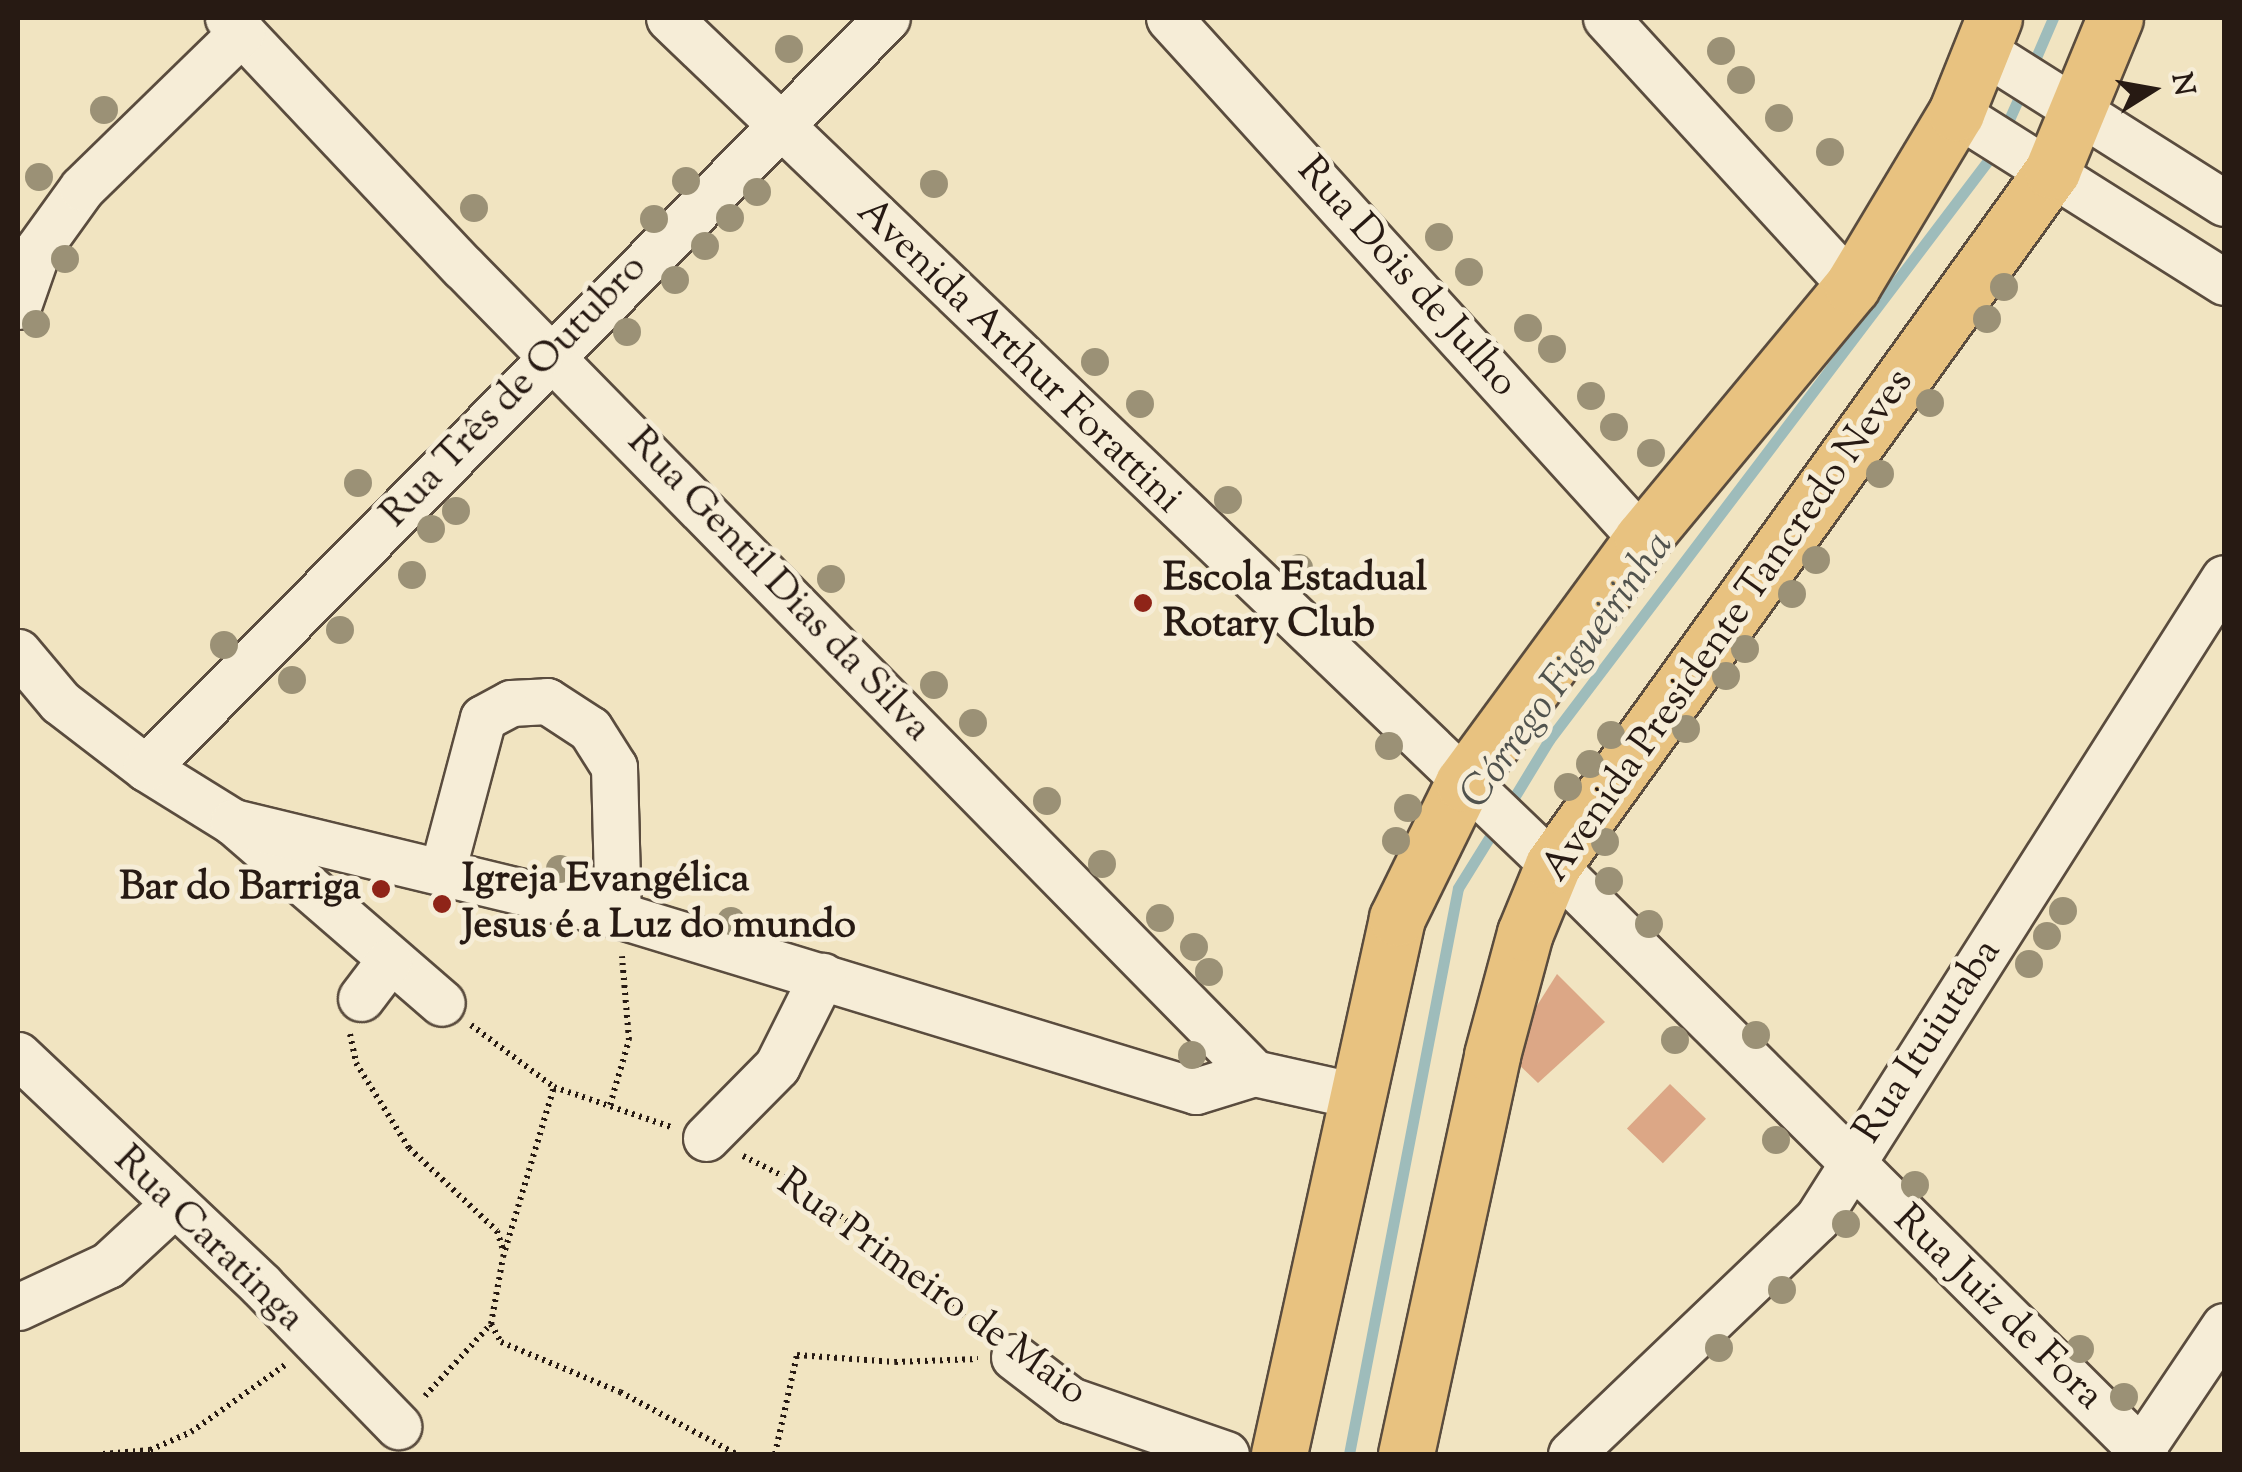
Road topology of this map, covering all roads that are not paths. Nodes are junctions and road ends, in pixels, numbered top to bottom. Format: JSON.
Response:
{"nodes":[{"id":1,"x":669,"y":18,"type":"edge"},
{"id":2,"x":887,"y":18,"type":"edge"},
{"id":3,"x":1169,"y":18,"type":"edge"},
{"id":4,"x":1606,"y":18,"type":"edge"},
{"id":5,"x":2116,"y":18,"type":"edge"},
{"id":6,"x":235,"y":24,"type":"edge"},
{"id":7,"x":1988,"y":34,"type":"edge"},
{"id":8,"x":2076,"y":112,"type":"junction"},
{"id":9,"x":1956,"y":113,"type":"junction"},
{"id":10,"x":776,"y":125,"type":"junction"},
{"id":11,"x":2052,"y":170,"type":"junction"},
{"id":12,"x":2224,"y":203,"type":"edge"},
{"id":13,"x":2224,"y":282,"type":"edge"},
{"id":14,"x":1852,"y":286,"type":"junction"},
{"id":15,"x":18,"y":306,"type":"edge"},
{"id":16,"x":552,"y":354,"type":"junction"},
{"id":17,"x":1642,"y":539,"type":"junction"},
{"id":18,"x":2224,"y":578,"type":"edge"},
{"id":19,"x":18,"y":652,"type":"edge"},
{"id":20,"x":18,"y":673,"type":"edge"},
{"id":21,"x":60,"y":702,"type":"junction"},
{"id":22,"x":146,"y":768,"type":"junction"},
{"id":23,"x":1482,"y":800,"type":"junction"},
{"id":24,"x":233,"y":822,"type":"junction"},
{"id":25,"x":1553,"y":865,"type":"junction"},
{"id":26,"x":444,"y":868,"type":"junction"},
{"id":27,"x":618,"y":915,"type":"junction"},
{"id":28,"x":389,"y":961,"type":"junction"},
{"id":29,"x":822,"y":976,"type":"junction"},
{"id":30,"x":361,"y":998,"type":"road end"},
{"id":31,"x":442,"y":1003,"type":"dead end"},
{"id":32,"x":18,"y":1055,"type":"edge"},
{"id":33,"x":1254,"y":1073,"type":"junction"},
{"id":34,"x":1362,"y":1098,"type":"junction"},
{"id":35,"x":706,"y":1138,"type":"road end"},
{"id":36,"x":1850,"y":1165,"type":"junction"},
{"id":37,"x":172,"y":1205,"type":"junction"},
{"id":38,"x":18,"y":1307,"type":"edge"},
{"id":39,"x":2224,"y":1326,"type":"edge"},
{"id":40,"x":1014,"y":1357,"type":"road end"},
{"id":41,"x":398,"y":1426,"type":"road end"},
{"id":42,"x":2141,"y":1453,"type":"edge"},
{"id":43,"x":1226,"y":1454,"type":"edge"},
{"id":44,"x":1280,"y":1454,"type":"edge"},
{"id":45,"x":1406,"y":1454,"type":"edge"},
{"id":46,"x":1571,"y":1454,"type":"edge"}],
"edges":[{"from":1,"to":10,"type":"street","name":"Avenida Arthur Forattini"},
{"from":2,"to":10,"type":"street","name":"Rua Três de Outubro"},
{"from":3,"to":17,"type":"street","name":"Rua Dois de Julho"},
{"from":4,"to":14,"type":"street"},
{"from":5,"to":8,"type":"main road","name":"Avenida Presidente Tancredo Neves"},
{"from":6,"to":15,"type":"street"},
{"from":6,"to":16,"type":"street","name":"Rua Gentil Dias da Silva"},
{"from":7,"to":8,"type":"street"},
{"from":7,"to":9,"type":"main road"},
{"from":8,"to":11,"type":"main road","name":"Avenida Presidente Tancredo Neves"},
{"from":8,"to":12,"type":"street"},
{"from":9,"to":11,"type":"street"},
{"from":9,"to":14,"type":"main road"},
{"from":10,"to":16,"type":"street","name":"Rua Três de Outubro"},
{"from":10,"to":23,"type":"street","name":"Avenida Arthur Forattini"},
{"from":11,"to":13,"type":"street"},
{"from":11,"to":25,"type":"main road","name":"Avenida Presidente Tancredo Neves"},
{"from":14,"to":17,"type":"main road"},
{"from":16,"to":22,"type":"street","name":"Rua Três de Outubro"},
{"from":16,"to":33,"type":"street","name":"Rua Gentil Dias da Silva"},
{"from":17,"to":23,"type":"main road"},
{"from":18,"to":36,"type":"street","name":"Rua Ituiutaba"},
{"from":19,"to":21,"type":"street"},
{"from":20,"to":21,"type":"street"},
{"from":21,"to":22,"type":"street"},
{"from":22,"to":24,"type":"street"},
{"from":23,"to":25,"type":"street","name":"Avenida Arthur Forattini"},
{"from":23,"to":34,"type":"main road"},
{"from":24,"to":26,"type":"street"},
{"from":24,"to":28,"type":"street"},
{"from":25,"to":36,"type":"street","name":"Rua Juiz de Fora"},
{"from":25,"to":45,"type":"main road","name":"Avenida Presidente Tancredo Neves"},
{"from":26,"to":27,"type":"street"},
{"from":26,"to":27,"type":"street"},
{"from":27,"to":29,"type":"street"},
{"from":28,"to":30,"type":"street"},
{"from":28,"to":31,"type":"street"},
{"from":29,"to":33,"type":"street"},
{"from":29,"to":35,"type":"street"},
{"from":32,"to":37,"type":"street","name":"Rua Caratinga"},
{"from":33,"to":34,"type":"street"},
{"from":34,"to":44,"type":"main road"},
{"from":36,"to":42,"type":"street","name":"Rua Juiz de Fora"},
{"from":36,"to":46,"type":"street","name":"Rua Ituiutaba"},
{"from":37,"to":38,"type":"street"},
{"from":37,"to":41,"type":"street","name":"Rua Caratinga"},
{"from":39,"to":42,"type":"street"},
{"from":40,"to":43,"type":"street","name":"Rua Primeiro de Maio"}]}
